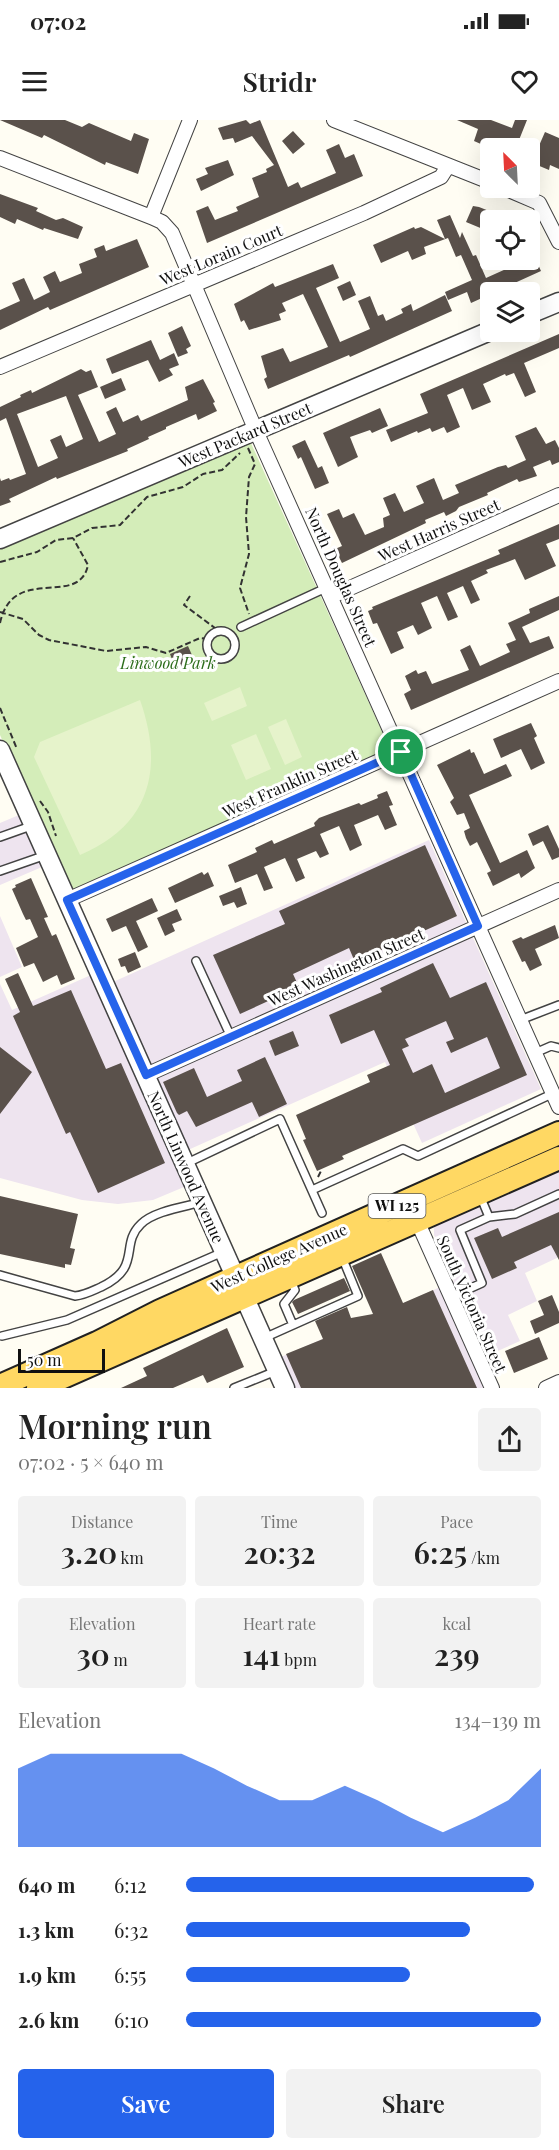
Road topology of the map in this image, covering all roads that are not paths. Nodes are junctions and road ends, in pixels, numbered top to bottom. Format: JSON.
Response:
{"nodes":[{"id":1,"x":190,"y":120,"type":"edge"},
{"id":2,"x":334,"y":120,"type":"edge"},
{"id":3,"x":0,"y":158,"type":"edge"},
{"id":4,"x":448,"y":166,"type":"junction"},
{"id":5,"x":480,"y":178,"type":"edge"},
{"id":6,"x":530,"y":198,"type":"edge"},
{"id":7,"x":152,"y":217,"type":"junction"},
{"id":8,"x":559,"y":242,"type":"edge"},
{"id":9,"x":194,"y":285,"type":"junction"},
{"id":10,"x":559,"y":302,"type":"edge"},
{"id":11,"x":540,"y":310,"type":"edge"},
{"id":12,"x":480,"y":336,"type":"edge"},
{"id":13,"x":0,"y":367,"type":"edge"},
{"id":14,"x":252,"y":441,"type":"junction"},
{"id":15,"x":559,"y":495,"type":"edge"},
{"id":16,"x":0,"y":539,"type":"edge"},
{"id":17,"x":330,"y":592,"type":"junction"},
{"id":18,"x":241,"y":627,"type":"junction"},
{"id":19,"x":221,"y":631,"type":"junction"},
{"id":20,"x":234,"y":639,"type":"junction"},
{"id":21,"x":559,"y":681,"type":"edge"},
{"id":22,"x":0,"y":750,"type":"edge"},
{"id":23,"x":401,"y":752,"type":"junction"},
{"id":24,"x":34,"y":825,"type":"junction"},
{"id":25,"x":0,"y":837,"type":"edge"},
{"id":26,"x":47,"y":854,"type":"junction"},
{"id":27,"x":0,"y":871,"type":"edge"},
{"id":28,"x":559,"y":890,"type":"edge"},
{"id":29,"x":67,"y":900,"type":"junction"},
{"id":30,"x":478,"y":926,"type":"junction"},
{"id":31,"x":196,"y":961,"type":"dead end"},
{"id":32,"x":559,"y":1005,"type":"edge"},
{"id":33,"x":520,"y":1020,"type":"junction"},
{"id":34,"x":231,"y":1037,"type":"junction"},
{"id":35,"x":559,"y":1048,"type":"edge"},
{"id":36,"x":535,"y":1053,"type":"junction"},
{"id":37,"x":146,"y":1075,"type":"junction"},
{"id":38,"x":557,"y":1097,"type":"edge"},
{"id":39,"x":559,"y":1133,"type":"edge"},
{"id":40,"x":559,"y":1158,"type":"edge"},
{"id":41,"x":185,"y":1164,"type":"junction"},
{"id":42,"x":312,"y":1191,"type":"junction"},
{"id":43,"x":479,"y":1194,"type":"junction"},
{"id":44,"x":559,"y":1194,"type":"edge"},
{"id":45,"x":202,"y":1202,"type":"junction"},
{"id":46,"x":412,"y":1211,"type":"junction"},
{"id":47,"x":322,"y":1214,"type":"dead end"},
{"id":48,"x":489,"y":1217,"type":"junction"},
{"id":49,"x":365,"y":1220,"type":"junction"},
{"id":50,"x":224,"y":1252,"type":"junction"},
{"id":51,"x":341,"y":1255,"type":"junction"},
{"id":52,"x":0,"y":1275,"type":"edge"},
{"id":53,"x":290,"y":1277,"type":"junction"},
{"id":54,"x":239,"y":1288,"type":"junction"},
{"id":55,"x":451,"y":1297,"type":"junction"},
{"id":56,"x":293,"y":1325,"type":"junction"},
{"id":57,"x":2,"y":1336,"type":"dead end"},
{"id":58,"x":262,"y":1338,"type":"junction"},
{"id":59,"x":277,"y":1371,"type":"junction"},
{"id":60,"x":559,"y":1382,"type":"edge"},
{"id":61,"x":248,"y":1385,"type":"edge"},
{"id":62,"x":0,"y":1386,"type":"edge"},
{"id":63,"x":38,"y":1388,"type":"edge"},
{"id":64,"x":234,"y":1388,"type":"edge"},
{"id":65,"x":285,"y":1388,"type":"edge"},
{"id":66,"x":492,"y":1388,"type":"edge"},
{"id":67,"x":546,"y":1388,"type":"edge"}],
"edges":[{"from":1,"to":7,"type":"street"},
{"from":2,"to":4,"type":"street"},
{"from":3,"to":7,"type":"street","name":"North Douglas Street"},
{"from":4,"to":5,"type":"street"},
{"from":4,"to":9,"type":"street","name":"West Lorain Court"},
{"from":6,"to":8,"type":"street"},
{"from":7,"to":9,"type":"street","name":"North Douglas Street"},
{"from":9,"to":13,"type":"street","name":"West Lorain Court"},
{"from":9,"to":14,"type":"street","name":"North Douglas Street"},
{"from":10,"to":11,"type":"street"},
{"from":12,"to":14,"type":"street","name":"West Packard Street"},
{"from":14,"to":16,"type":"street","name":"West Packard Street"},
{"from":14,"to":17,"type":"street","name":"North Douglas Street"},
{"from":15,"to":17,"type":"street","name":"West Harris Street"},
{"from":17,"to":18,"type":"lane"},
{"from":17,"to":23,"type":"street","name":"North Douglas Street"},
{"from":18,"to":19,"type":"lane"},
{"from":18,"to":20,"type":"lane"},
{"from":19,"to":20,"type":"lane"},
{"from":19,"to":20,"type":"lane"},
{"from":21,"to":23,"type":"street","name":"West Franklin Street"},
{"from":22,"to":24,"type":"street","name":"North Linwood Avenue"},
{"from":23,"to":29,"type":"street","name":"West Franklin Street"},
{"from":23,"to":30,"type":"street","name":"North Douglas Street"},
{"from":24,"to":25,"type":"lane"},
{"from":24,"to":26,"type":"street","name":"North Linwood Avenue"},
{"from":26,"to":27,"type":"lane"},
{"from":26,"to":29,"type":"street","name":"North Linwood Avenue"},
{"from":28,"to":30,"type":"street","name":"West Washington Street"},
{"from":29,"to":37,"type":"street","name":"North Linwood Avenue"},
{"from":30,"to":33,"type":"street","name":"North Douglas Street"},
{"from":30,"to":34,"type":"street","name":"West Washington Street"},
{"from":31,"to":34,"type":"lane"},
{"from":32,"to":33,"type":"lane"},
{"from":33,"to":36,"type":"street","name":"North Douglas Street"},
{"from":34,"to":37,"type":"street","name":"West Washington Street"},
{"from":35,"to":36,"type":"lane"},
{"from":36,"to":38,"type":"street","name":"North Douglas Street"},
{"from":37,"to":41,"type":"street","name":"North Linwood Avenue"},
{"from":38,"to":42,"type":"lane"},
{"from":39,"to":46,"type":"main road","name":"West College Avenue","number":"WI 125"},
{"from":40,"to":43,"type":"main road","name":"West College Avenue","number":"WI 125"},
{"from":41,"to":42,"type":"lane"},
{"from":41,"to":45,"type":"street","name":"North Linwood Avenue"},
{"from":42,"to":47,"type":"lane"},
{"from":43,"to":46,"type":"main road","name":"West College Avenue","number":"WI 125"},
{"from":43,"to":48,"type":"lane"},
{"from":44,"to":48,"type":"lane"},
{"from":45,"to":50,"type":"street","name":"North Linwood Avenue"},
{"from":45,"to":52,"type":"lane"},
{"from":46,"to":49,"type":"main road","name":"West College Avenue","number":"WI 125"},
{"from":46,"to":51,"type":"main road","name":"West College Avenue","number":"WI 125"},
{"from":46,"to":55,"type":"street","name":"South Victoria Street"},
{"from":48,"to":55,"type":"lane"},
{"from":49,"to":51,"type":"main road"},
{"from":49,"to":54,"type":"main road","name":"West College Avenue","number":"WI 125"},
{"from":50,"to":54,"type":"street","name":"North Linwood Avenue"},
{"from":50,"to":57,"type":"lane"},
{"from":51,"to":53,"type":"main road","name":"West College Avenue","number":"WI 125"},
{"from":51,"to":56,"type":"lane"},
{"from":53,"to":54,"type":"main road","name":"West College Avenue","number":"WI 125"},
{"from":53,"to":56,"type":"lane"},
{"from":54,"to":58,"type":"street","name":"North Linwood Avenue"},
{"from":54,"to":62,"type":"main road","name":"West College Avenue","number":"WI 125"},
{"from":54,"to":63,"type":"main road","name":"West College Avenue","number":"WI 125"},
{"from":55,"to":66,"type":"street","name":"South Victoria Street"},
{"from":56,"to":58,"type":"lane"},
{"from":58,"to":59,"type":"street","name":"North Linwood Avenue"},
{"from":59,"to":61,"type":"lane"},
{"from":59,"to":65,"type":"street","name":"North Linwood Avenue"},
{"from":60,"to":67,"type":"street"},
{"from":61,"to":64,"type":"lane"}]}
